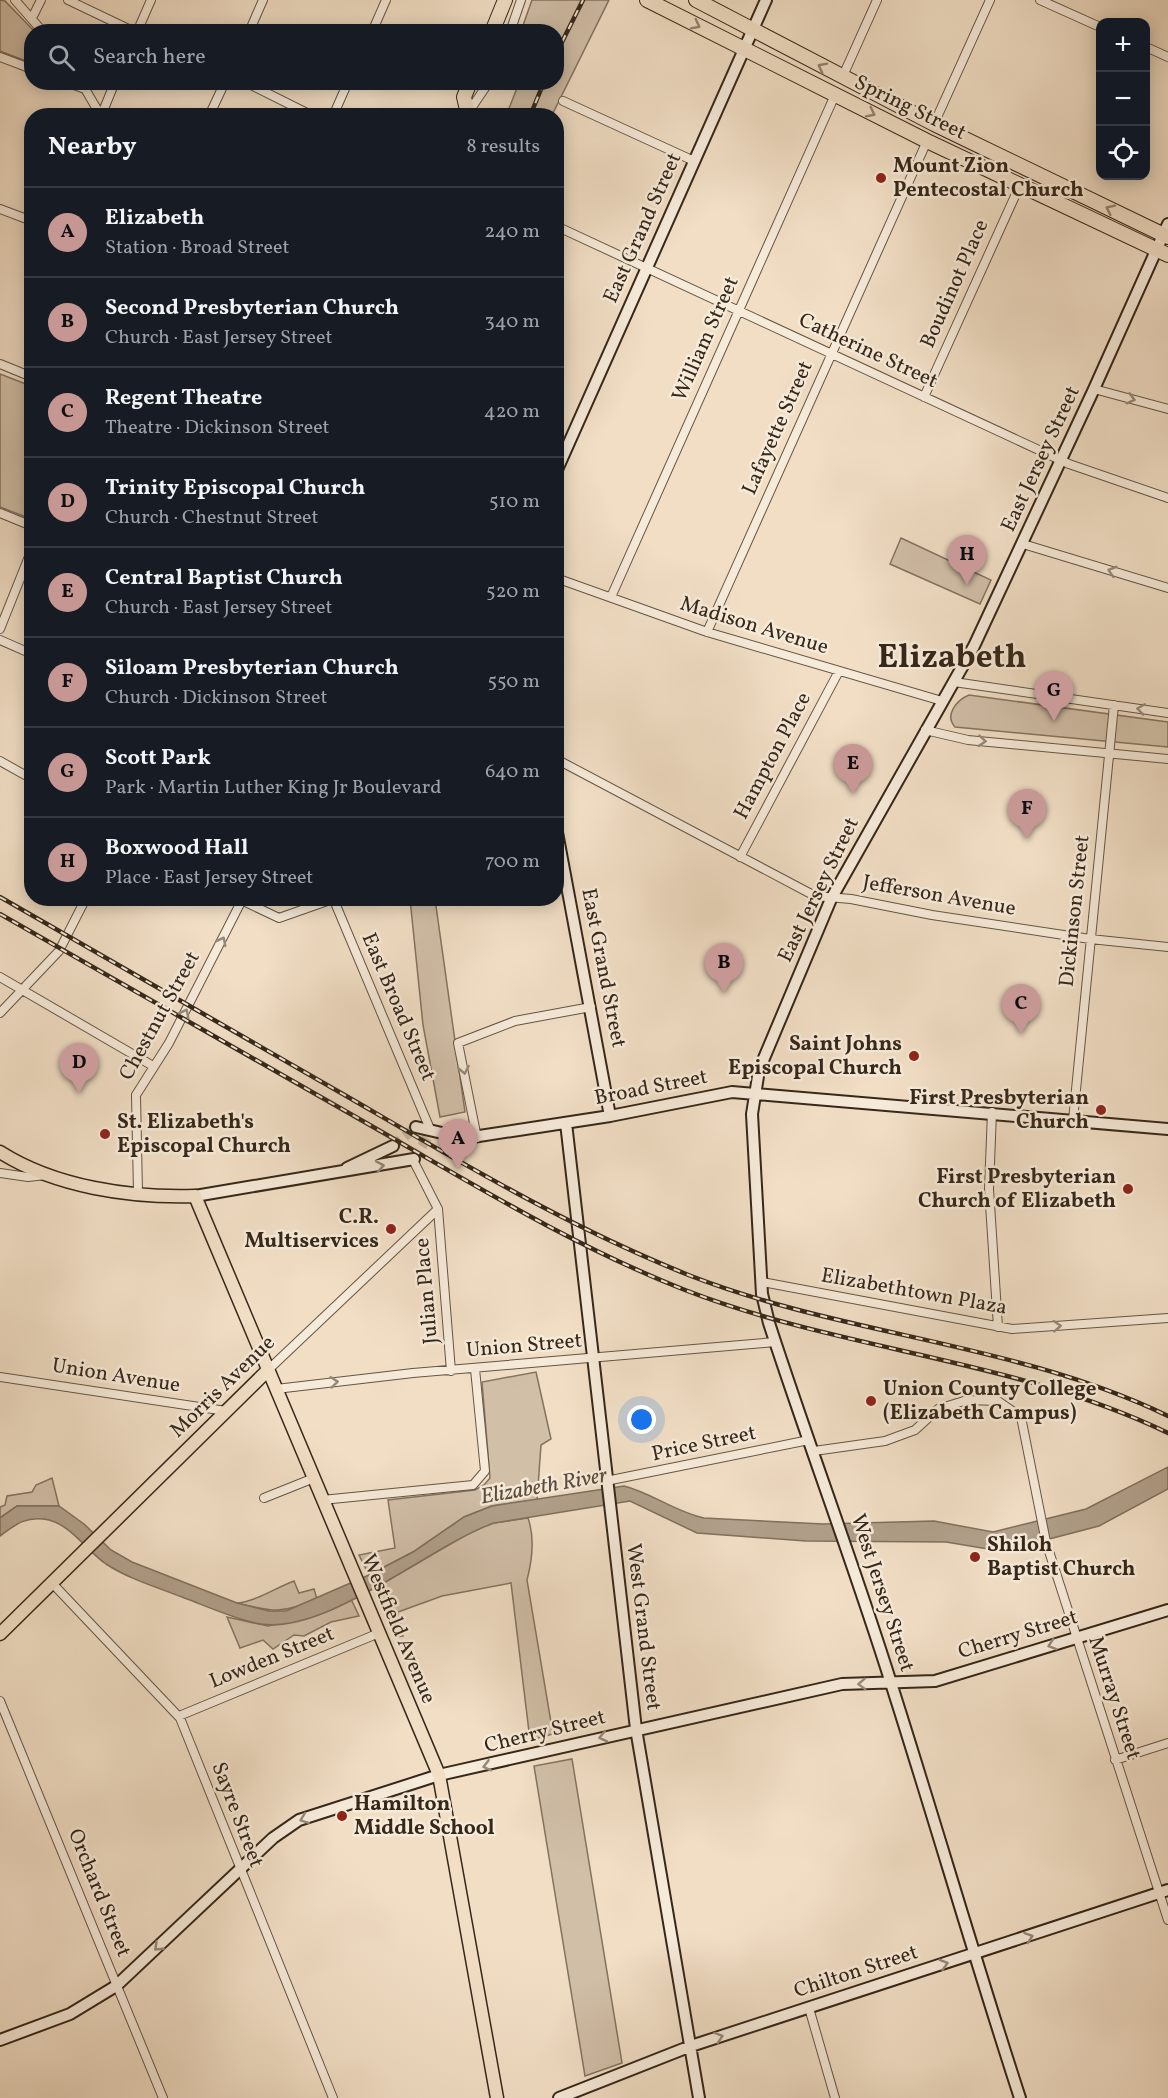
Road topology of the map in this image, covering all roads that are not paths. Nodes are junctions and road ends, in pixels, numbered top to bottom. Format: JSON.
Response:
{"nodes":[{"id":1,"x":15,"y":0,"type":"edge"},
{"id":2,"x":41,"y":0,"type":"edge"},
{"id":3,"x":68,"y":0,"type":"edge"},
{"id":4,"x":151,"y":0,"type":"edge"},
{"id":5,"x":263,"y":0,"type":"edge"},
{"id":6,"x":387,"y":0,"type":"edge"},
{"id":7,"x":505,"y":0,"type":"edge"},
{"id":8,"x":521,"y":0,"type":"edge"},
{"id":9,"x":647,"y":0,"type":"edge"},
{"id":10,"x":696,"y":0,"type":"edge"},
{"id":11,"x":766,"y":0,"type":"edge"},
{"id":12,"x":877,"y":0,"type":"edge"},
{"id":13,"x":990,"y":0,"type":"edge"},
{"id":14,"x":1040,"y":0,"type":"edge"},
{"id":15,"x":32,"y":18,"type":"junction"},
{"id":16,"x":37,"y":24,"type":"edge"},
{"id":17,"x":119,"y":24,"type":"edge"},
{"id":18,"x":140,"y":24,"type":"edge"},
{"id":19,"x":252,"y":24,"type":"edge"},
{"id":20,"x":376,"y":24,"type":"edge"},
{"id":21,"x":495,"y":24,"type":"edge"},
{"id":22,"x":513,"y":24,"type":"edge"},
{"id":23,"x":1096,"y":25,"type":"edge"},
{"id":24,"x":752,"y":31,"type":"junction"},
{"id":25,"x":1150,"y":49,"type":"edge"},
{"id":26,"x":744,"y":50,"type":"junction"},
{"id":27,"x":0,"y":57,"type":"edge"},
{"id":28,"x":1168,"y":57,"type":"edge"},
{"id":29,"x":24,"y":66,"type":"edge"},
{"id":30,"x":842,"y":78,"type":"junction"},
{"id":31,"x":85,"y":90,"type":"edge"},
{"id":32,"x":112,"y":90,"type":"edge"},
{"id":33,"x":221,"y":90,"type":"edge"},
{"id":34,"x":261,"y":90,"type":"edge"},
{"id":35,"x":344,"y":90,"type":"edge"},
{"id":36,"x":467,"y":90,"type":"edge"},
{"id":37,"x":484,"y":90,"type":"edge"},
{"id":38,"x":835,"y":95,"type":"junction"},
{"id":39,"x":563,"y":101,"type":"dead end"},
{"id":40,"x":96,"y":108,"type":"edge"},
{"id":41,"x":104,"y":108,"type":"edge"},
{"id":42,"x":213,"y":108,"type":"edge"},
{"id":43,"x":297,"y":108,"type":"edge"},
{"id":44,"x":337,"y":108,"type":"edge"},
{"id":45,"x":466,"y":108,"type":"edge"},
{"id":46,"x":472,"y":108,"type":"edge"},
{"id":47,"x":934,"y":124,"type":"junction"},
{"id":48,"x":927,"y":141,"type":"junction"},
{"id":49,"x":694,"y":161,"type":"junction"},
{"id":50,"x":1020,"y":185,"type":"junction"},
{"id":51,"x":0,"y":209,"type":"edge"},
{"id":52,"x":24,"y":218,"type":"edge"},
{"id":53,"x":564,"y":230,"type":"edge"},
{"id":54,"x":1166,"y":232,"type":"edge"},
{"id":55,"x":1164,"y":254,"type":"edge"},
{"id":56,"x":647,"y":269,"type":"junction"},
{"id":57,"x":739,"y":310,"type":"junction"},
{"id":58,"x":831,"y":354,"type":"junction"},
{"id":59,"x":0,"y":364,"type":"edge"},
{"id":60,"x":24,"y":374,"type":"edge"},
{"id":61,"x":1094,"y":389,"type":"junction"},
{"id":62,"x":924,"y":397,"type":"junction"},
{"id":63,"x":1168,"y":409,"type":"edge"},
{"id":64,"x":564,"y":454,"type":"edge"},
{"id":65,"x":1062,"y":460,"type":"junction"},
{"id":66,"x":1168,"y":498,"type":"edge"},
{"id":67,"x":0,"y":513,"type":"edge"},
{"id":68,"x":24,"y":523,"type":"edge"},
{"id":69,"x":1023,"y":544,"type":"junction"},
{"id":70,"x":24,"y":569,"type":"edge"},
{"id":71,"x":564,"y":581,"type":"edge"},
{"id":72,"x":1168,"y":588,"type":"edge"},
{"id":73,"x":611,"y":597,"type":"junction"},
{"id":74,"x":0,"y":629,"type":"edge"},
{"id":75,"x":707,"y":632,"type":"junction"},
{"id":76,"x":0,"y":640,"type":"edge"},
{"id":77,"x":24,"y":650,"type":"edge"},
{"id":78,"x":839,"y":671,"type":"junction"},
{"id":79,"x":954,"y":681,"type":"junction"},
{"id":80,"x":942,"y":701,"type":"junction"},
{"id":81,"x":1114,"y":705,"type":"junction"},
{"id":82,"x":1168,"y":713,"type":"edge"},
{"id":83,"x":924,"y":730,"type":"junction"},
{"id":84,"x":1109,"y":752,"type":"junction"},
{"id":85,"x":1168,"y":759,"type":"edge"},
{"id":86,"x":0,"y":761,"type":"edge"},
{"id":87,"x":564,"y":763,"type":"edge"},
{"id":88,"x":24,"y":774,"type":"edge"},
{"id":89,"x":740,"y":857,"type":"junction"},
{"id":90,"x":564,"y":868,"type":"edge"},
{"id":91,"x":831,"y":899,"type":"junction"},
{"id":92,"x":82,"y":906,"type":"edge"},
{"id":93,"x":238,"y":906,"type":"edge"},
{"id":94,"x":255,"y":906,"type":"edge"},
{"id":95,"x":313,"y":906,"type":"edge"},
{"id":96,"x":336,"y":906,"type":"edge"},
{"id":97,"x":1090,"y":939,"type":"junction"},
{"id":98,"x":1168,"y":947,"type":"edge"},
{"id":99,"x":0,"y":977,"type":"edge"},
{"id":100,"x":21,"y":989,"type":"junction"},
{"id":101,"x":591,"y":1007,"type":"junction"},
{"id":102,"x":0,"y":1013,"type":"edge"},
{"id":103,"x":153,"y":1066,"type":"junction"},
{"id":104,"x":755,"y":1094,"type":"junction"},
{"id":105,"x":992,"y":1112,"type":"junction"},
{"id":106,"x":610,"y":1116,"type":"junction"},
{"id":107,"x":1073,"y":1120,"type":"junction"},
{"id":108,"x":566,"y":1123,"type":"junction"},
{"id":109,"x":416,"y":1127,"type":"dead end"},
{"id":110,"x":1168,"y":1129,"type":"edge"},
{"id":111,"x":434,"y":1132,"type":"joint"},
{"id":112,"x":471,"y":1138,"type":"joint"},
{"id":113,"x":393,"y":1146,"type":"tunnel mouth"},
{"id":114,"x":0,"y":1152,"type":"edge"},
{"id":115,"x":414,"y":1160,"type":"joint"},
{"id":116,"x":346,"y":1168,"type":"junction"},
{"id":117,"x":0,"y":1173,"type":"edge"},
{"id":118,"x":46,"y":1175,"type":"junction"},
{"id":119,"x":138,"y":1193,"type":"junction"},
{"id":120,"x":195,"y":1196,"type":"junction"},
{"id":121,"x":438,"y":1209,"type":"junction"},
{"id":122,"x":762,"y":1282,"type":"junction"},
{"id":123,"x":1168,"y":1318,"type":"edge"},
{"id":124,"x":998,"y":1327,"type":"junction"},
{"id":125,"x":775,"y":1342,"type":"junction"},
{"id":126,"x":592,"y":1358,"type":"junction"},
{"id":127,"x":476,"y":1369,"type":"junction"},
{"id":128,"x":268,"y":1370,"type":"junction"},
{"id":129,"x":451,"y":1371,"type":"junction"},
{"id":130,"x":0,"y":1377,"type":"edge"},
{"id":131,"x":276,"y":1389,"type":"junction"},
{"id":132,"x":226,"y":1411,"type":"junction"},
{"id":133,"x":1019,"y":1415,"type":"joint"},
{"id":134,"x":812,"y":1445,"type":"junction"},
{"id":135,"x":314,"y":1478,"type":"junction"},
{"id":136,"x":606,"y":1485,"type":"junction"},
{"id":137,"x":264,"y":1498,"type":"dead end"},
{"id":138,"x":322,"y":1500,"type":"junction"},
{"id":139,"x":52,"y":1583,"type":"junction"},
{"id":140,"x":1168,"y":1610,"type":"edge"},
{"id":141,"x":0,"y":1634,"type":"edge"},
{"id":142,"x":380,"y":1634,"type":"junction"},
{"id":143,"x":1075,"y":1637,"type":"junction"},
{"id":144,"x":891,"y":1683,"type":"junction"},
{"id":145,"x":0,"y":1701,"type":"edge"},
{"id":146,"x":179,"y":1716,"type":"junction"},
{"id":147,"x":636,"y":1729,"type":"junction"},
{"id":148,"x":1168,"y":1743,"type":"edge"},
{"id":149,"x":1116,"y":1760,"type":"junction"},
{"id":150,"x":440,"y":1775,"type":"junction"},
{"id":151,"x":239,"y":1870,"type":"junction"},
{"id":152,"x":1164,"y":1891,"type":"edge"},
{"id":153,"x":1168,"y":1920,"type":"edge"},
{"id":154,"x":973,"y":1956,"type":"junction"},
{"id":155,"x":116,"y":1986,"type":"junction"},
{"id":156,"x":809,"y":2008,"type":"junction"},
{"id":157,"x":0,"y":2040,"type":"edge"},
{"id":158,"x":691,"y":2046,"type":"junction"},
{"id":159,"x":163,"y":2098,"type":"edge"},
{"id":160,"x":333,"y":2098,"type":"edge"},
{"id":161,"x":497,"y":2098,"type":"edge"},
{"id":162,"x":559,"y":2098,"type":"edge"},
{"id":163,"x":699,"y":2098,"type":"edge"},
{"id":164,"x":835,"y":2098,"type":"edge"},
{"id":165,"x":1020,"y":2098,"type":"edge"}],
"edges":[{"from":1,"to":15,"type":"street"},
{"from":2,"to":15,"type":"street"},
{"from":3,"to":17,"type":"street"},
{"from":4,"to":18,"type":"street"},
{"from":5,"to":19,"type":"street"},
{"from":6,"to":20,"type":"street"},
{"from":7,"to":21,"type":"highway"},
{"from":8,"to":22,"type":"street"},
{"from":9,"to":26,"type":"highway","name":"Spring Street","one_way":true},
{"from":10,"to":24,"type":"highway","name":"Spring Street"},
{"from":11,"to":24,"type":"street","name":"East Grand Street"},
{"from":12,"to":30,"type":"street"},
{"from":13,"to":47,"type":"street"},
{"from":14,"to":23,"type":"street"},
{"from":15,"to":16,"type":"street"},
{"from":24,"to":26,"type":"street","name":"East Grand Street"},
{"from":30,"to":24,"type":"highway","name":"Spring Street","one_way":true},
{"from":25,"to":28,"type":"street"},
{"from":26,"to":38,"type":"highway","name":"Spring Street"},
{"from":26,"to":49,"type":"street","name":"East Grand Street"},
{"from":27,"to":29,"type":"street"},
{"from":30,"to":47,"type":"highway","name":"Spring Street"},
{"from":31,"to":40,"type":"street"},
{"from":32,"to":41,"type":"street"},
{"from":33,"to":42,"type":"street"},
{"from":34,"to":43,"type":"street"},
{"from":35,"to":44,"type":"street"},
{"from":36,"to":45,"type":"highway"},
{"from":37,"to":46,"type":"street"},
{"from":38,"to":48,"type":"highway","name":"Spring Street","one_way":true},
{"from":38,"to":57,"type":"street","name":"William Street"},
{"from":39,"to":49,"type":"street"},
{"from":54,"to":47,"type":"highway","name":"Spring Street","one_way":true},
{"from":48,"to":50,"type":"highway","name":"Spring Street"},
{"from":48,"to":58,"type":"street","name":"Lafayette Street"},
{"from":49,"to":56,"type":"street","name":"East Grand Street"},
{"from":50,"to":55,"type":"highway","name":"Spring Street"},
{"from":50,"to":62,"type":"street","name":"Boudinot Place"},
{"from":51,"to":52,"type":"street"},
{"from":53,"to":56,"type":"street","name":"Catherine Street"},
{"from":54,"to":55,"type":"street","name":"East Jersey Street"},
{"from":55,"to":61,"type":"street","name":"East Jersey Street"},
{"from":56,"to":57,"type":"street","name":"Catherine Street"},
{"from":56,"to":64,"type":"street","name":"East Grand Street"},
{"from":57,"to":58,"type":"street","name":"Catherine Street"},
{"from":57,"to":73,"type":"street","name":"William Street"},
{"from":58,"to":62,"type":"street","name":"Catherine Street"},
{"from":58,"to":75,"type":"street","name":"Lafayette Street"},
{"from":59,"to":60,"type":"street"},
{"from":61,"to":63,"type":"street","one_way":true},
{"from":61,"to":65,"type":"street","name":"East Jersey Street"},
{"from":62,"to":65,"type":"street","name":"Catherine Street"},
{"from":65,"to":66,"type":"street","name":"Catherine Street"},
{"from":65,"to":69,"type":"street","name":"East Jersey Street"},
{"from":67,"to":68,"type":"street"},
{"from":72,"to":69,"type":"street","one_way":true},
{"from":69,"to":79,"type":"street","name":"East Jersey Street"},
{"from":70,"to":74,"type":"street"},
{"from":71,"to":73,"type":"street","name":"Madison Avenue"},
{"from":73,"to":75,"type":"street","name":"Madison Avenue"},
{"from":75,"to":78,"type":"street","name":"Madison Avenue"},
{"from":76,"to":77,"type":"street"},
{"from":78,"to":80,"type":"street","name":"Madison Avenue"},
{"from":78,"to":89,"type":"street","name":"Hampton Place"},
{"from":79,"to":80,"type":"street","name":"East Jersey Street"},
{"from":79,"to":81,"type":"street"},
{"from":80,"to":83,"type":"street","name":"East Jersey Street"},
{"from":82,"to":81,"type":"street","one_way":true},
{"from":81,"to":84,"type":"street","name":"Dickinson Street"},
{"from":83,"to":84,"type":"street","one_way":true},
{"from":83,"to":91,"type":"street","name":"East Jersey Street"},
{"from":84,"to":85,"type":"street"},
{"from":84,"to":97,"type":"street","name":"Dickinson Street"},
{"from":86,"to":88,"type":"street"},
{"from":87,"to":89,"type":"street","name":"Jefferson Avenue"},
{"from":89,"to":91,"type":"street","name":"Jefferson Avenue"},
{"from":90,"to":101,"type":"street","name":"East Grand Street"},
{"from":91,"to":97,"type":"street","name":"Jefferson Avenue"},
{"from":91,"to":104,"type":"street","name":"East Jersey Street"},
{"from":92,"to":100,"type":"street"},
{"from":103,"to":93,"type":"street","name":"Chestnut Street","one_way":true},
{"from":94,"to":95,"type":"street"},
{"from":96,"to":111,"type":"street","name":"East Broad Street"},
{"from":97,"to":98,"type":"street","name":"Jefferson Avenue"},
{"from":97,"to":107,"type":"street","name":"Dickinson Street"},
{"from":99,"to":100,"type":"street"},
{"from":100,"to":102,"type":"street"},
{"from":100,"to":103,"type":"street"},
{"from":101,"to":106,"type":"street","name":"East Grand Street"},
{"from":101,"to":112,"type":"street","one_way":true},
{"from":103,"to":119,"type":"street","name":"Chestnut Street"},
{"from":104,"to":105,"type":"street","name":"Broad Street"},
{"from":104,"to":106,"type":"street","name":"Broad Street"},
{"from":104,"to":122,"type":"street","name":"West Jersey Street"},
{"from":105,"to":107,"type":"street","name":"Broad Street"},
{"from":105,"to":124,"type":"street"},
{"from":106,"to":108,"type":"street","name":"Broad Street"},
{"from":107,"to":110,"type":"street","name":"Broad Street"},
{"from":108,"to":112,"type":"street","name":"Broad Street"},
{"from":108,"to":126,"type":"street","name":"West Grand Street"},
{"from":109,"to":111,"type":"street"},
{"from":113,"to":116,"type":"street"},
{"from":114,"to":118,"type":"main road"},
{"from":116,"to":115,"type":"street","one_way":true},
{"from":115,"to":121,"type":"street"},
{"from":116,"to":120,"type":"street"},
{"from":117,"to":118,"type":"street"},
{"from":118,"to":119,"type":"main road"},
{"from":119,"to":120,"type":"main road"},
{"from":120,"to":128,"type":"main road","name":"Westfield Avenue"},
{"from":121,"to":128,"type":"street","name":"Morris Avenue"},
{"from":121,"to":129,"type":"street","name":"Julian Place"},
{"from":122,"to":124,"type":"street","name":"Elizabethtown Plaza"},
{"from":122,"to":125,"type":"street","name":"West Jersey Street"},
{"from":124,"to":123,"type":"street","name":"Elizabethtown Plaza","one_way":true},
{"from":125,"to":126,"type":"street","name":"Union Street"},
{"from":125,"to":134,"type":"street","name":"West Jersey Street"},
{"from":126,"to":127,"type":"street","name":"Union Street"},
{"from":126,"to":136,"type":"street","name":"West Grand Street"},
{"from":127,"to":129,"type":"street","name":"Union Street"},
{"from":127,"to":138,"type":"street"},
{"from":128,"to":131,"type":"main road","name":"Westfield Avenue"},
{"from":128,"to":132,"type":"main road","name":"Morris Avenue"},
{"from":131,"to":129,"type":"street","name":"Union Street","one_way":true},
{"from":130,"to":132,"type":"street","name":"Union Avenue"},
{"from":131,"to":135,"type":"main road","name":"Westfield Avenue"},
{"from":132,"to":139,"type":"main road","name":"Morris Avenue"},
{"from":133,"to":134,"type":"street","name":"Price Street"},
{"from":133,"to":143,"type":"street","name":"Murray Street"},
{"from":134,"to":136,"type":"street","name":"Price Street"},
{"from":134,"to":144,"type":"street","name":"West Jersey Street"},
{"from":135,"to":137,"type":"street"},
{"from":135,"to":138,"type":"main road","name":"Westfield Avenue"},
{"from":136,"to":147,"type":"street","name":"West Grand Street"},
{"from":138,"to":142,"type":"main road","name":"Westfield Avenue"},
{"from":139,"to":141,"type":"main road","name":"Morris Avenue"},
{"from":139,"to":146,"type":"street","name":"Sayre Street"},
{"from":140,"to":143,"type":"street","name":"Cherry Street"},
{"from":142,"to":146,"type":"street","name":"Lowden Street"},
{"from":142,"to":150,"type":"main road","name":"Westfield Avenue"},
{"from":143,"to":144,"type":"street","name":"Cherry Street","one_way":true},
{"from":143,"to":149,"type":"street","name":"Murray Street"},
{"from":144,"to":147,"type":"street","name":"Cherry Street","one_way":true},
{"from":144,"to":154,"type":"street","name":"West Jersey Street"},
{"from":145,"to":155,"type":"street","name":"Orchard Street"},
{"from":146,"to":151,"type":"street","name":"Sayre Street"},
{"from":147,"to":150,"type":"street","name":"Cherry Street","one_way":true},
{"from":147,"to":158,"type":"street","name":"West Grand Street"},
{"from":148,"to":149,"type":"street"},
{"from":149,"to":152,"type":"street","name":"Murray Street"},
{"from":150,"to":151,"type":"street","name":"Cherry Street","one_way":true},
{"from":150,"to":161,"type":"main road","name":"Westfield Avenue"},
{"from":151,"to":155,"type":"street","name":"Cherry Street","one_way":true},
{"from":151,"to":160,"type":"street","name":"Sayre Street"},
{"from":152,"to":153,"type":"street","name":"Murray Street"},
{"from":154,"to":152,"type":"street","name":"Chilton Street","one_way":true},
{"from":156,"to":154,"type":"street","name":"Chilton Street","one_way":true},
{"from":154,"to":165,"type":"street","name":"West Jersey Street"},
{"from":155,"to":157,"type":"street","name":"Cherry Street"},
{"from":155,"to":159,"type":"street","name":"Orchard Street"},
{"from":158,"to":156,"type":"street","name":"Chilton Street","one_way":true},
{"from":156,"to":164,"type":"street"},
{"from":158,"to":162,"type":"street","name":"Chilton Street"},
{"from":158,"to":163,"type":"street","name":"West Grand Street"}]}
